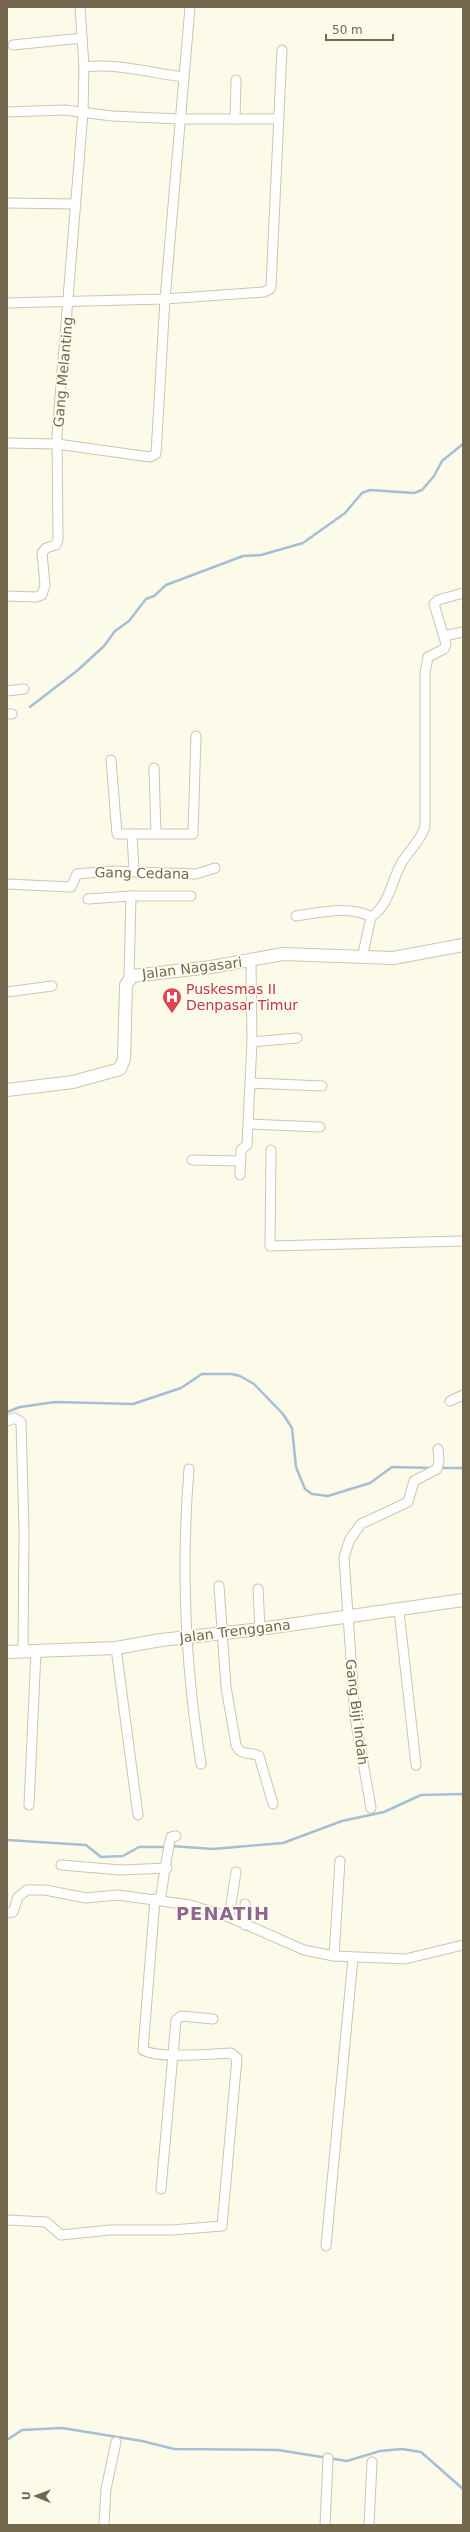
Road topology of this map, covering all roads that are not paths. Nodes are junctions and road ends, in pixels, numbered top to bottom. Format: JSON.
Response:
{"nodes":[{"id":1,"x":80,"y":7,"type":"edge"},
{"id":2,"x":190,"y":7,"type":"edge"},
{"id":3,"x":82,"y":38,"type":"junction"},
{"id":4,"x":13,"y":45,"type":"dead end"},
{"id":5,"x":282,"y":50,"type":"dead end"},
{"id":6,"x":84,"y":67,"type":"junction"},
{"id":7,"x":184,"y":77,"type":"junction"},
{"id":8,"x":236,"y":80,"type":"dead end"},
{"id":9,"x":7,"y":112,"type":"edge"},
{"id":10,"x":83,"y":112,"type":"junction"},
{"id":11,"x":180,"y":119,"type":"junction"},
{"id":12,"x":235,"y":119,"type":"junction"},
{"id":13,"x":278,"y":119,"type":"junction"},
{"id":14,"x":7,"y":203,"type":"edge"},
{"id":15,"x":76,"y":204,"type":"junction"},
{"id":16,"x":165,"y":299,"type":"junction"},
{"id":17,"x":69,"y":301,"type":"junction"},
{"id":18,"x":7,"y":303,"type":"edge"},
{"id":19,"x":7,"y":443,"type":"edge"},
{"id":20,"x":57,"y":444,"type":"junction"},
{"id":21,"x":463,"y":593,"type":"edge"},
{"id":22,"x":7,"y":596,"type":"edge"},
{"id":23,"x":463,"y":632,"type":"edge"},
{"id":24,"x":444,"y":636,"type":"junction"},
{"id":25,"x":24,"y":689,"type":"dead end"},
{"id":26,"x":7,"y":691,"type":"edge"},
{"id":27,"x":196,"y":736,"type":"dead end"},
{"id":28,"x":111,"y":760,"type":"dead end"},
{"id":29,"x":154,"y":768,"type":"dead end"},
{"id":30,"x":132,"y":834,"type":"junction"},
{"id":31,"x":156,"y":834,"type":"junction"},
{"id":32,"x":215,"y":868,"type":"dead end"},
{"id":33,"x":134,"y":871,"type":"junction"},
{"id":34,"x":7,"y":884,"type":"edge"},
{"id":35,"x":130,"y":896,"type":"junction"},
{"id":36,"x":191,"y":896,"type":"dead end"},
{"id":37,"x":88,"y":899,"type":"dead end"},
{"id":38,"x":296,"y":916,"type":"dead end"},
{"id":39,"x":371,"y":917,"type":"junction"},
{"id":40,"x":463,"y":945,"type":"edge"},
{"id":41,"x":362,"y":958,"type":"junction"},
{"id":42,"x":251,"y":960,"type":"junction"},
{"id":43,"x":128,"y":978,"type":"junction"},
{"id":44,"x":52,"y":986,"type":"dead end"},
{"id":45,"x":7,"y":992,"type":"edge"},
{"id":46,"x":297,"y":1038,"type":"dead end"},
{"id":47,"x":252,"y":1042,"type":"junction"},
{"id":48,"x":251,"y":1083,"type":"junction"},
{"id":49,"x":322,"y":1086,"type":"dead end"},
{"id":50,"x":7,"y":1090,"type":"edge"},
{"id":51,"x":249,"y":1124,"type":"junction"},
{"id":52,"x":320,"y":1127,"type":"dead end"},
{"id":53,"x":271,"y":1150,"type":"dead end"},
{"id":54,"x":192,"y":1160,"type":"dead end"},
{"id":55,"x":240,"y":1161,"type":"junction"},
{"id":56,"x":240,"y":1175,"type":"dead end"},
{"id":57,"x":463,"y":1241,"type":"edge"},
{"id":58,"x":463,"y":1395,"type":"edge"},
{"id":59,"x":450,"y":1401,"type":"dead end"},
{"id":60,"x":7,"y":1421,"type":"edge"},
{"id":61,"x":438,"y":1449,"type":"dead end"},
{"id":62,"x":189,"y":1470,"type":"dead end"},
{"id":63,"x":219,"y":1586,"type":"dead end"},
{"id":64,"x":258,"y":1589,"type":"dead end"},
{"id":65,"x":463,"y":1600,"type":"edge"},
{"id":66,"x":399,"y":1611,"type":"junction"},
{"id":67,"x":347,"y":1616,"type":"junction"},
{"id":68,"x":260,"y":1629,"type":"junction"},
{"id":69,"x":223,"y":1632,"type":"junction"},
{"id":70,"x":186,"y":1637,"type":"junction"},
{"id":71,"x":116,"y":1648,"type":"junction"},
{"id":72,"x":23,"y":1651,"type":"junction"},
{"id":73,"x":36,"y":1651,"type":"junction"},
{"id":74,"x":7,"y":1652,"type":"edge"},
{"id":75,"x":201,"y":1764,"type":"dead end"},
{"id":76,"x":416,"y":1765,"type":"dead end"},
{"id":77,"x":273,"y":1804,"type":"dead end"},
{"id":78,"x":29,"y":1805,"type":"dead end"},
{"id":79,"x":371,"y":1808,"type":"dead end"},
{"id":80,"x":138,"y":1815,"type":"dead end"},
{"id":81,"x":176,"y":1836,"type":"dead end"},
{"id":82,"x":340,"y":1861,"type":"dead end"},
{"id":83,"x":61,"y":1865,"type":"dead end"},
{"id":84,"x":167,"y":1868,"type":"junction"},
{"id":85,"x":236,"y":1872,"type":"dead end"},
{"id":86,"x":158,"y":1899,"type":"junction"},
{"id":87,"x":244,"y":1904,"type":"dead end"},
{"id":88,"x":7,"y":1913,"type":"edge"},
{"id":89,"x":229,"y":1917,"type":"junction"},
{"id":90,"x":245,"y":1925,"type":"junction"},
{"id":91,"x":463,"y":1945,"type":"edge"},
{"id":92,"x":334,"y":1956,"type":"junction"},
{"id":93,"x":353,"y":1958,"type":"junction"},
{"id":94,"x":213,"y":2019,"type":"dead end"},
{"id":95,"x":172,"y":2055,"type":"junction"},
{"id":96,"x":161,"y":2189,"type":"dead end"},
{"id":97,"x":7,"y":2220,"type":"edge"},
{"id":98,"x":326,"y":2246,"type":"dead end"},
{"id":99,"x":116,"y":2442,"type":"dead end"},
{"id":100,"x":328,"y":2458,"type":"dead end"},
{"id":101,"x":372,"y":2462,"type":"dead end"},
{"id":102,"x":104,"y":2525,"type":"edge"},
{"id":103,"x":325,"y":2525,"type":"edge"},
{"id":104,"x":369,"y":2525,"type":"edge"}],
"edges":[{"from":1,"to":3,"type":"street","name":"Gang Melanting"},
{"from":2,"to":7,"type":"street"},
{"from":3,"to":4,"type":"street"},
{"from":3,"to":6,"type":"street","name":"Gang Melanting"},
{"from":5,"to":13,"type":"street"},
{"from":6,"to":7,"type":"street"},
{"from":6,"to":10,"type":"street","name":"Gang Melanting"},
{"from":7,"to":11,"type":"street"},
{"from":8,"to":12,"type":"street"},
{"from":9,"to":10,"type":"street"},
{"from":10,"to":11,"type":"street"},
{"from":10,"to":15,"type":"street","name":"Gang Melanting"},
{"from":11,"to":12,"type":"street"},
{"from":11,"to":16,"type":"street"},
{"from":12,"to":13,"type":"street"},
{"from":13,"to":16,"type":"street"},
{"from":14,"to":15,"type":"street"},
{"from":15,"to":17,"type":"street","name":"Gang Melanting"},
{"from":16,"to":17,"type":"street"},
{"from":16,"to":20,"type":"street"},
{"from":17,"to":18,"type":"street"},
{"from":17,"to":20,"type":"street","name":"Gang Melanting"},
{"from":19,"to":20,"type":"street"},
{"from":20,"to":22,"type":"street","name":"Gang Melanting"},
{"from":21,"to":24,"type":"street"},
{"from":23,"to":24,"type":"street"},
{"from":24,"to":39,"type":"street"},
{"from":25,"to":26,"type":"street"},
{"from":27,"to":31,"type":"street"},
{"from":28,"to":30,"type":"street"},
{"from":29,"to":31,"type":"street"},
{"from":30,"to":31,"type":"street"},
{"from":30,"to":33,"type":"street"},
{"from":32,"to":33,"type":"street","name":"Gang Cedana"},
{"from":33,"to":34,"type":"street","name":"Gang Cedana"},
{"from":35,"to":36,"type":"street"},
{"from":35,"to":37,"type":"street"},
{"from":35,"to":43,"type":"street"},
{"from":38,"to":39,"type":"street"},
{"from":39,"to":41,"type":"street"},
{"from":40,"to":41,"type":"street","name":"Jalan Nagasari"},
{"from":41,"to":42,"type":"street","name":"Jalan Nagasari"},
{"from":42,"to":43,"type":"street","name":"Jalan Nagasari"},
{"from":42,"to":47,"type":"street"},
{"from":43,"to":50,"type":"street","name":"Jalan Nagasari"},
{"from":44,"to":45,"type":"street"},
{"from":46,"to":47,"type":"street"},
{"from":47,"to":48,"type":"street"},
{"from":48,"to":49,"type":"street"},
{"from":48,"to":51,"type":"street"},
{"from":51,"to":52,"type":"street"},
{"from":51,"to":55,"type":"street"},
{"from":53,"to":57,"type":"street"},
{"from":54,"to":55,"type":"street"},
{"from":55,"to":56,"type":"street"},
{"from":58,"to":59,"type":"street"},
{"from":60,"to":72,"type":"street"},
{"from":61,"to":67,"type":"street","name":"Gang Biji Indah"},
{"from":62,"to":70,"type":"street"},
{"from":63,"to":69,"type":"street"},
{"from":64,"to":68,"type":"street"},
{"from":65,"to":66,"type":"street","name":"Jalan Trenggana"},
{"from":66,"to":67,"type":"street","name":"Jalan Trenggana"},
{"from":66,"to":76,"type":"street"},
{"from":67,"to":68,"type":"street","name":"Jalan Trenggana"},
{"from":67,"to":79,"type":"street","name":"Gang Biji Indah"},
{"from":68,"to":69,"type":"street","name":"Jalan Trenggana"},
{"from":69,"to":70,"type":"street","name":"Jalan Trenggana"},
{"from":69,"to":77,"type":"street"},
{"from":70,"to":71,"type":"street","name":"Jalan Trenggana"},
{"from":70,"to":75,"type":"street"},
{"from":71,"to":73,"type":"street","name":"Jalan Trenggana"},
{"from":71,"to":80,"type":"street"},
{"from":72,"to":73,"type":"street","name":"Jalan Trenggana"},
{"from":72,"to":74,"type":"street","name":"Jalan Trenggana"},
{"from":73,"to":78,"type":"street"},
{"from":81,"to":84,"type":"street"},
{"from":82,"to":92,"type":"street"},
{"from":83,"to":84,"type":"street"},
{"from":84,"to":86,"type":"street"},
{"from":85,"to":89,"type":"street"},
{"from":86,"to":88,"type":"street"},
{"from":86,"to":89,"type":"street"},
{"from":86,"to":95,"type":"street"},
{"from":87,"to":90,"type":"street"},
{"from":89,"to":90,"type":"street"},
{"from":90,"to":92,"type":"street"},
{"from":91,"to":93,"type":"street"},
{"from":92,"to":93,"type":"street"},
{"from":93,"to":98,"type":"street"},
{"from":94,"to":95,"type":"street"},
{"from":95,"to":96,"type":"street"},
{"from":95,"to":97,"type":"street"},
{"from":99,"to":102,"type":"street"},
{"from":100,"to":103,"type":"street"},
{"from":101,"to":104,"type":"street"}]}
